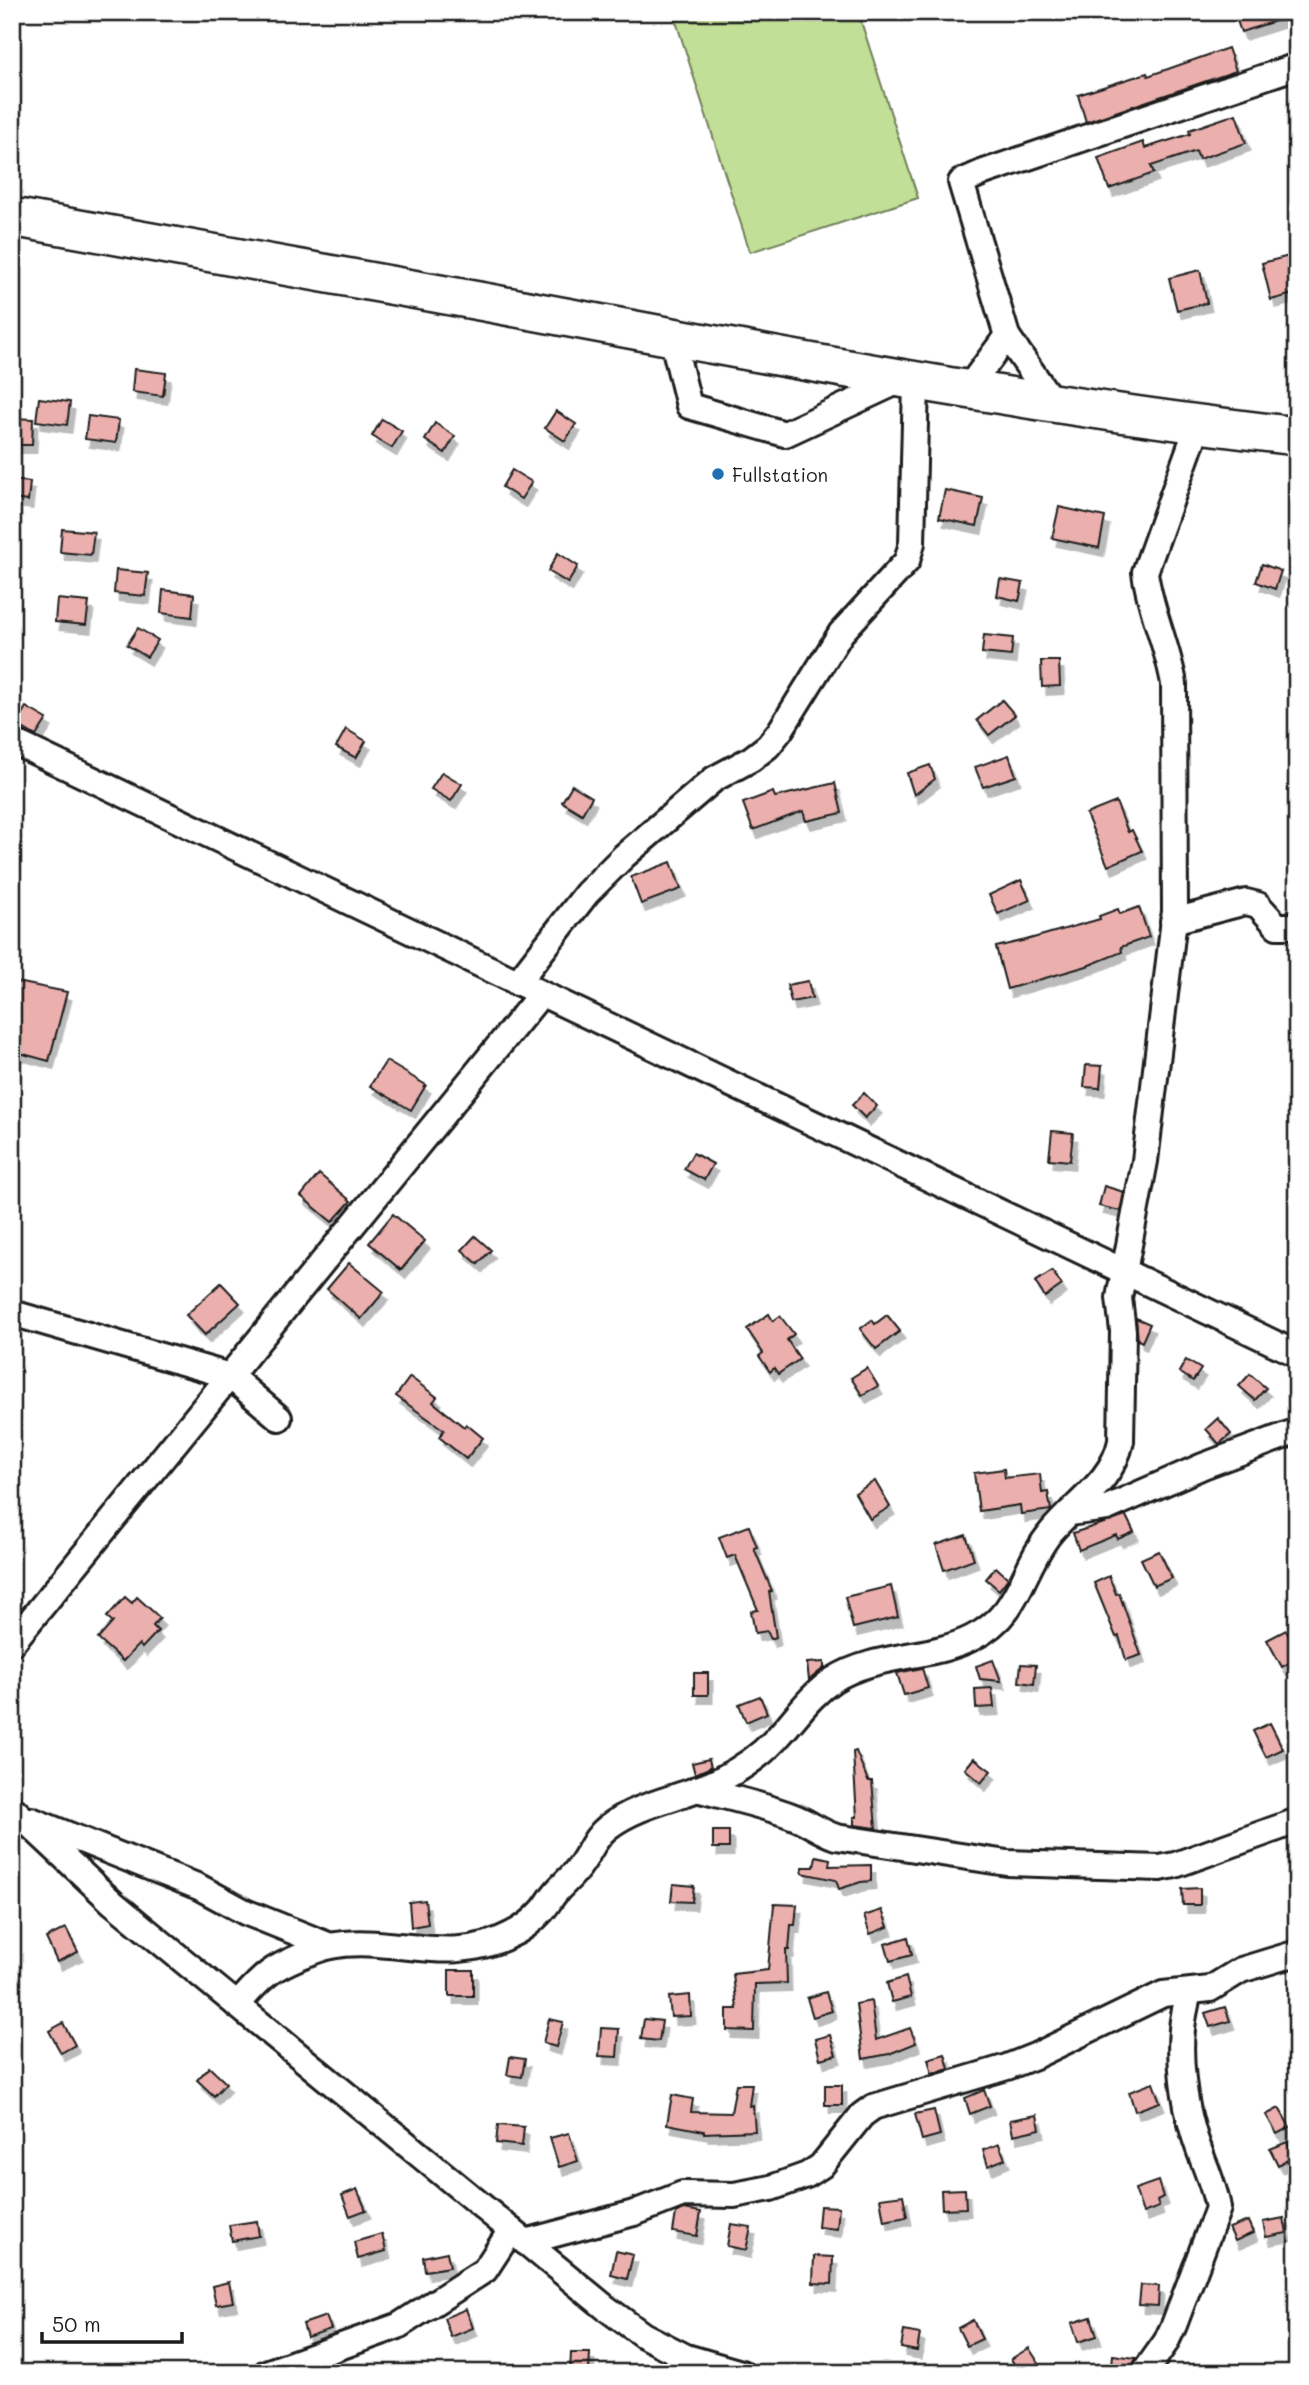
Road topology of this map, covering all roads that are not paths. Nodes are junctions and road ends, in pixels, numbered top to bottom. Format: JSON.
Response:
{"nodes":[{"id":1,"x":1297,"y":66,"type":"edge"},
{"id":2,"x":12,"y":217,"type":"edge"},
{"id":3,"x":1007,"y":336,"type":"junction"},
{"id":4,"x":671,"y":337,"type":"junction"},
{"id":5,"x":909,"y":381,"type":"junction"},
{"id":6,"x":967,"y":390,"type":"junction"},
{"id":7,"x":1054,"y":404,"type":"junction"},
{"id":8,"x":1198,"y":425,"type":"junction"},
{"id":9,"x":1297,"y":436,"type":"edge"},
{"id":10,"x":12,"y":741,"type":"edge"},
{"id":11,"x":1173,"y":921,"type":"junction"},
{"id":12,"x":1297,"y":926,"type":"edge"},
{"id":13,"x":517,"y":983,"type":"junction"},
{"id":14,"x":541,"y":994,"type":"junction"},
{"id":15,"x":1122,"y":1272,"type":"junction"},
{"id":16,"x":12,"y":1312,"type":"edge"},
{"id":17,"x":1297,"y":1354,"type":"edge"},
{"id":18,"x":230,"y":1376,"type":"junction"},
{"id":19,"x":279,"y":1418,"type":"dead end"},
{"id":20,"x":1297,"y":1431,"type":"edge"},
{"id":21,"x":1069,"y":1513,"type":"junction"},
{"id":22,"x":12,"y":1643,"type":"edge"},
{"id":23,"x":696,"y":1789,"type":"junction"},
{"id":24,"x":17,"y":1812,"type":"edge"},
{"id":25,"x":1297,"y":1821,"type":"edge"},
{"id":26,"x":330,"y":1947,"type":"junction"},
{"id":27,"x":1297,"y":1954,"type":"edge"},
{"id":28,"x":1189,"y":1992,"type":"junction"},
{"id":29,"x":237,"y":2005,"type":"junction"},
{"id":30,"x":518,"y":2236,"type":"junction"},
{"id":31,"x":266,"y":2373,"type":"edge"},
{"id":32,"x":741,"y":2373,"type":"edge"},
{"id":33,"x":1144,"y":2373,"type":"edge"}],
"edges":[{"from":1,"to":3,"type":"street"},
{"from":2,"to":4,"type":"highway"},
{"from":3,"to":6,"type":"street"},
{"from":3,"to":7,"type":"street"},
{"from":4,"to":5,"type":"highway"},
{"from":4,"to":5,"type":"street"},
{"from":5,"to":6,"type":"highway"},
{"from":5,"to":13,"type":"street"},
{"from":6,"to":7,"type":"highway"},
{"from":7,"to":8,"type":"highway"},
{"from":8,"to":9,"type":"highway"},
{"from":8,"to":11,"type":"street"},
{"from":10,"to":13,"type":"street"},
{"from":11,"to":12,"type":"street"},
{"from":11,"to":15,"type":"street"},
{"from":13,"to":14,"type":"street"},
{"from":14,"to":15,"type":"street"},
{"from":14,"to":18,"type":"street"},
{"from":15,"to":17,"type":"street"},
{"from":15,"to":21,"type":"street"},
{"from":16,"to":18,"type":"street"},
{"from":18,"to":19,"type":"street"},
{"from":18,"to":22,"type":"street"},
{"from":20,"to":21,"type":"street"},
{"from":21,"to":23,"type":"street"},
{"from":23,"to":25,"type":"street"},
{"from":23,"to":26,"type":"street"},
{"from":24,"to":26,"type":"street"},
{"from":24,"to":29,"type":"street"},
{"from":26,"to":29,"type":"street"},
{"from":27,"to":28,"type":"street"},
{"from":28,"to":30,"type":"street"},
{"from":28,"to":33,"type":"street"},
{"from":29,"to":30,"type":"street"},
{"from":30,"to":31,"type":"street"},
{"from":30,"to":32,"type":"street"}]}
